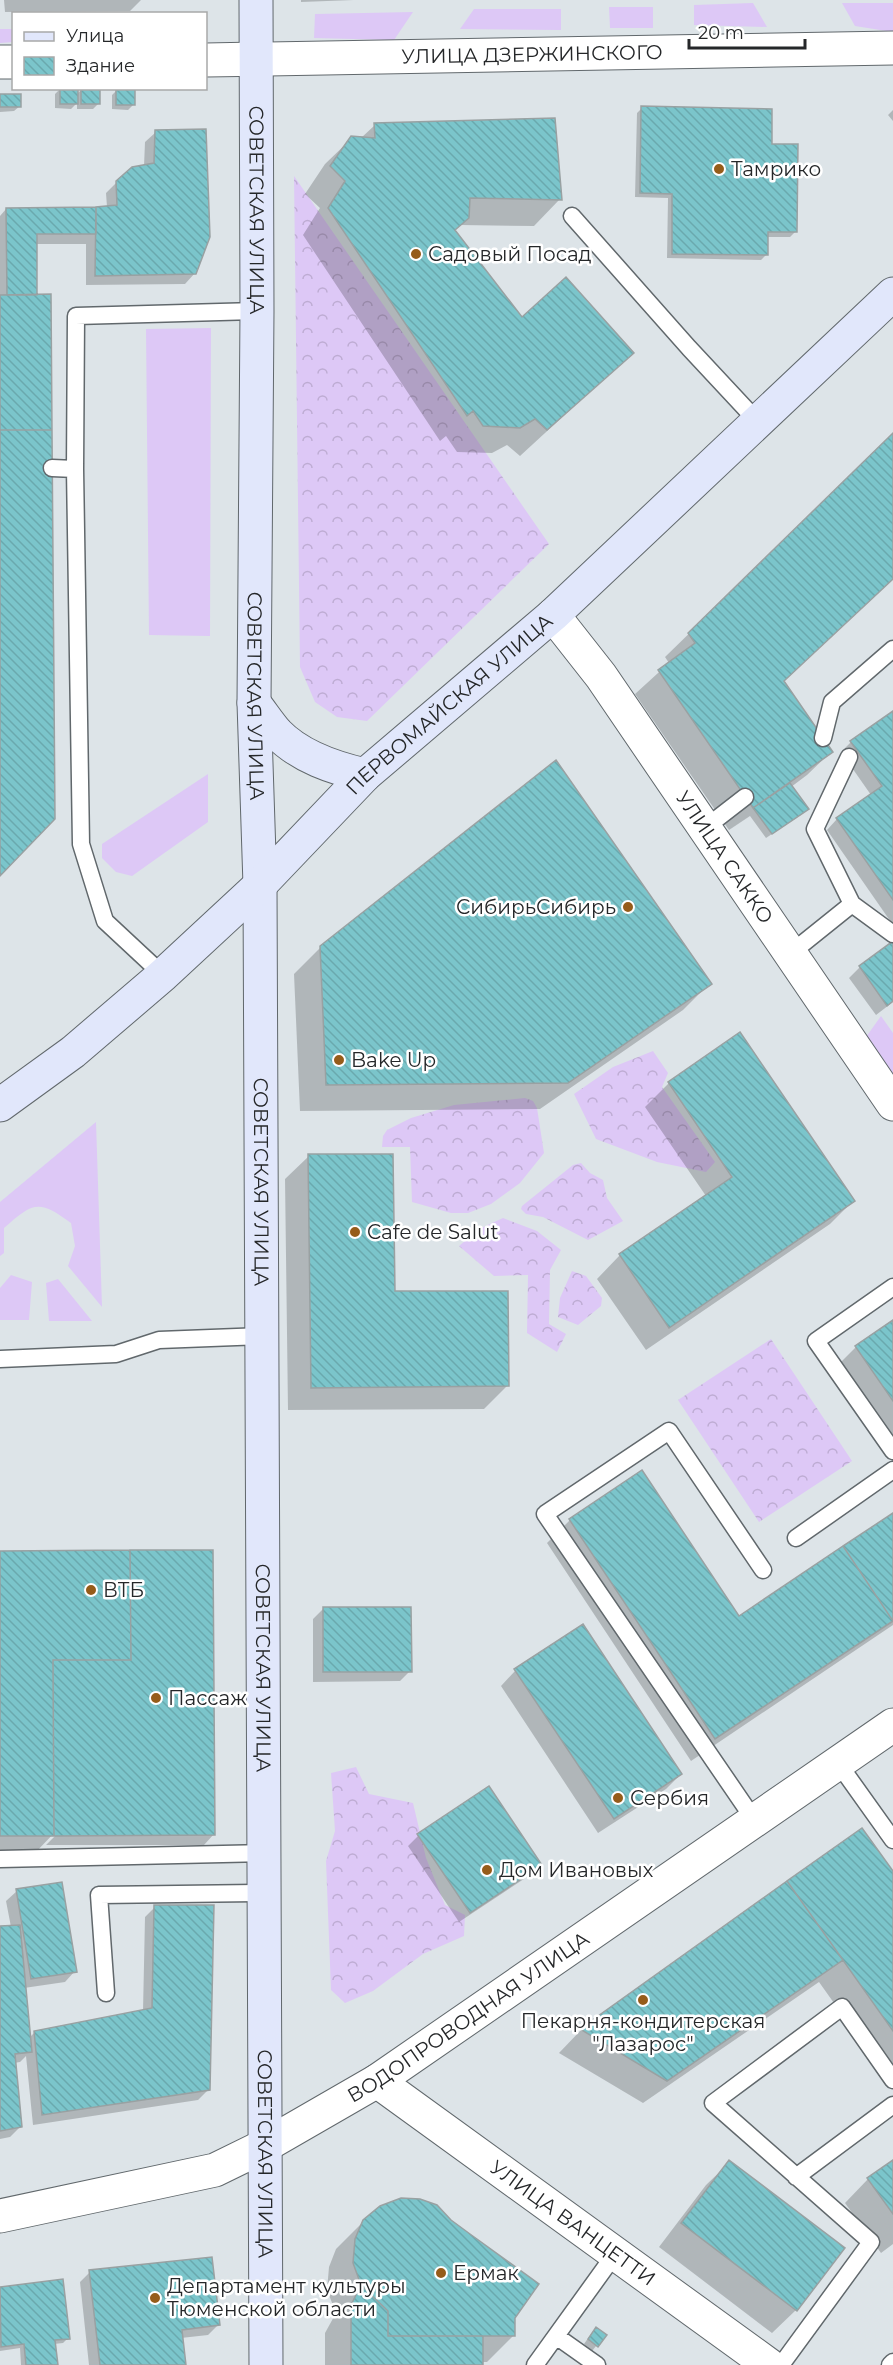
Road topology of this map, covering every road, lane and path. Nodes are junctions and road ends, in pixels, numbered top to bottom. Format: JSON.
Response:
{"nodes":[{"id":1,"x":256,"y":0,"type":"edge"},
{"id":2,"x":893,"y":48,"type":"edge"},
{"id":3,"x":207,"y":60,"type":"edge"},
{"id":4,"x":257,"y":60,"type":"junction"},
{"id":5,"x":572,"y":216,"type":"dead end"},
{"id":6,"x":893,"y":294,"type":"edge"},
{"id":7,"x":257,"y":311,"type":"junction"},
{"id":8,"x":758,"y":423,"type":"junction"},
{"id":9,"x":52,"y":468,"type":"dead end"},
{"id":10,"x":75,"y":469,"type":"junction"},
{"id":11,"x":553,"y":615,"type":"junction"},
{"id":12,"x":893,"y":649,"type":"edge"},
{"id":13,"x":254,"y":703,"type":"junction"},
{"id":14,"x":823,"y":738,"type":"dead end"},
{"id":15,"x":849,"y":757,"type":"dead end"},
{"id":16,"x":365,"y":774,"type":"junction"},
{"id":17,"x":745,"y":797,"type":"dead end"},
{"id":18,"x":705,"y":828,"type":"junction"},
{"id":19,"x":260,"y":885,"type":"junction"},
{"id":20,"x":852,"y":904,"type":"junction"},
{"id":21,"x":893,"y":934,"type":"edge"},
{"id":22,"x":791,"y":953,"type":"junction"},
{"id":23,"x":163,"y":975,"type":"junction"},
{"id":24,"x":893,"y":1104,"type":"edge"},
{"id":25,"x":0,"y":1105,"type":"edge"},
{"id":26,"x":893,"y":1287,"type":"edge"},
{"id":27,"x":262,"y":1336,"type":"junction"},
{"id":28,"x":0,"y":1359,"type":"edge"},
{"id":29,"x":893,"y":1451,"type":"edge"},
{"id":30,"x":893,"y":1470,"type":"edge"},
{"id":31,"x":796,"y":1538,"type":"dead end"},
{"id":32,"x":763,"y":1570,"type":"dead end"},
{"id":33,"x":893,"y":1725,"type":"edge"},
{"id":34,"x":838,"y":1763,"type":"junction"},
{"id":35,"x":755,"y":1821,"type":"junction"},
{"id":36,"x":893,"y":1840,"type":"edge"},
{"id":37,"x":264,"y":1853,"type":"junction"},
{"id":38,"x":0,"y":1859,"type":"edge"},
{"id":39,"x":264,"y":1893,"type":"junction"},
{"id":40,"x":106,"y":1993,"type":"dead end"},
{"id":41,"x":893,"y":2080,"type":"edge"},
{"id":42,"x":377,"y":2081,"type":"junction"},
{"id":43,"x":893,"y":2105,"type":"edge"},
{"id":44,"x":266,"y":2145,"type":"junction"},
{"id":45,"x":796,"y":2177,"type":"junction"},
{"id":46,"x":0,"y":2216,"type":"edge"},
{"id":47,"x":615,"y":2254,"type":"junction"},
{"id":48,"x":556,"y":2336,"type":"junction"},
{"id":49,"x":266,"y":2365,"type":"edge"},
{"id":50,"x":535,"y":2365,"type":"edge"},
{"id":51,"x":597,"y":2365,"type":"edge"},
{"id":52,"x":769,"y":2365,"type":"edge"},
{"id":53,"x":782,"y":2365,"type":"edge"}],
"edges":[{"from":1,"to":4,"type":"main road","name":"СОВЕТСКАЯ УЛИЦА"},
{"from":2,"to":4,"type":"street","name":"УЛИЦА ДЗЕРЖИНСКОГО"},
{"from":3,"to":4,"type":"street","name":"УЛИЦА ДЗЕРЖИНСКОГО"},
{"from":4,"to":7,"type":"main road","name":"СОВЕТСКАЯ УЛИЦА"},
{"from":5,"to":8,"type":"lane"},
{"from":6,"to":8,"type":"main road","name":"ПЕРВОМАЙСКАЯ УЛИЦА"},
{"from":7,"to":10,"type":"lane"},
{"from":7,"to":13,"type":"main road","name":"СОВЕТСКАЯ УЛИЦА"},
{"from":8,"to":11,"type":"main road","name":"ПЕРВОМАЙСКАЯ УЛИЦА"},
{"from":9,"to":10,"type":"lane"},
{"from":10,"to":23,"type":"lane"},
{"from":11,"to":16,"type":"main road","name":"ПЕРВОМАЙСКАЯ УЛИЦА"},
{"from":11,"to":18,"type":"street","name":"УЛИЦА САККО"},
{"from":12,"to":14,"type":"lane"},
{"from":13,"to":16,"type":"main road"},
{"from":13,"to":19,"type":"main road","name":"СОВЕТСКАЯ УЛИЦА"},
{"from":15,"to":20,"type":"lane"},
{"from":16,"to":19,"type":"main road","name":"ПЕРВОМАЙСКАЯ УЛИЦА"},
{"from":17,"to":18,"type":"lane"},
{"from":18,"to":22,"type":"street","name":"УЛИЦА САККО"},
{"from":19,"to":23,"type":"main road","name":"ПЕРВОМАЙСКАЯ УЛИЦА"},
{"from":19,"to":27,"type":"main road","name":"СОВЕТСКАЯ УЛИЦА"},
{"from":20,"to":21,"type":"lane"},
{"from":20,"to":22,"type":"lane"},
{"from":22,"to":24,"type":"street","name":"УЛИЦА САККО"},
{"from":23,"to":25,"type":"main road","name":"ПЕРВОМАЙСКАЯ УЛИЦА"},
{"from":26,"to":29,"type":"lane"},
{"from":27,"to":28,"type":"lane"},
{"from":27,"to":37,"type":"main road","name":"СОВЕТСКАЯ УЛИЦА"},
{"from":30,"to":31,"type":"lane"},
{"from":32,"to":35,"type":"lane"},
{"from":33,"to":34,"type":"street","name":"ВОДОПРОВОДНАЯ УЛИЦА"},
{"from":34,"to":35,"type":"street","name":"ВОДОПРОВОДНАЯ УЛИЦА"},
{"from":34,"to":36,"type":"lane"},
{"from":35,"to":42,"type":"street","name":"ВОДОПРОВОДНАЯ УЛИЦА"},
{"from":37,"to":38,"type":"lane"},
{"from":37,"to":39,"type":"main road","name":"СОВЕТСКАЯ УЛИЦА"},
{"from":39,"to":40,"type":"lane"},
{"from":39,"to":44,"type":"main road","name":"СОВЕТСКАЯ УЛИЦА"},
{"from":41,"to":45,"type":"lane"},
{"from":42,"to":44,"type":"street","name":"ВОДОПРОВОДНАЯ УЛИЦА"},
{"from":42,"to":47,"type":"street","name":"УЛИЦА ВАНЦЕТТИ"},
{"from":43,"to":45,"type":"lane"},
{"from":44,"to":46,"type":"street","name":"ВОДОПРОВОДНАЯ УЛИЦА"},
{"from":44,"to":49,"type":"main road","name":"СОВЕТСКАЯ УЛИЦА"},
{"from":45,"to":53,"type":"lane"},
{"from":47,"to":48,"type":"lane"},
{"from":47,"to":52,"type":"street","name":"УЛИЦА ВАНЦЕТТИ"},
{"from":48,"to":50,"type":"lane"},
{"from":48,"to":51,"type":"lane"}]}
